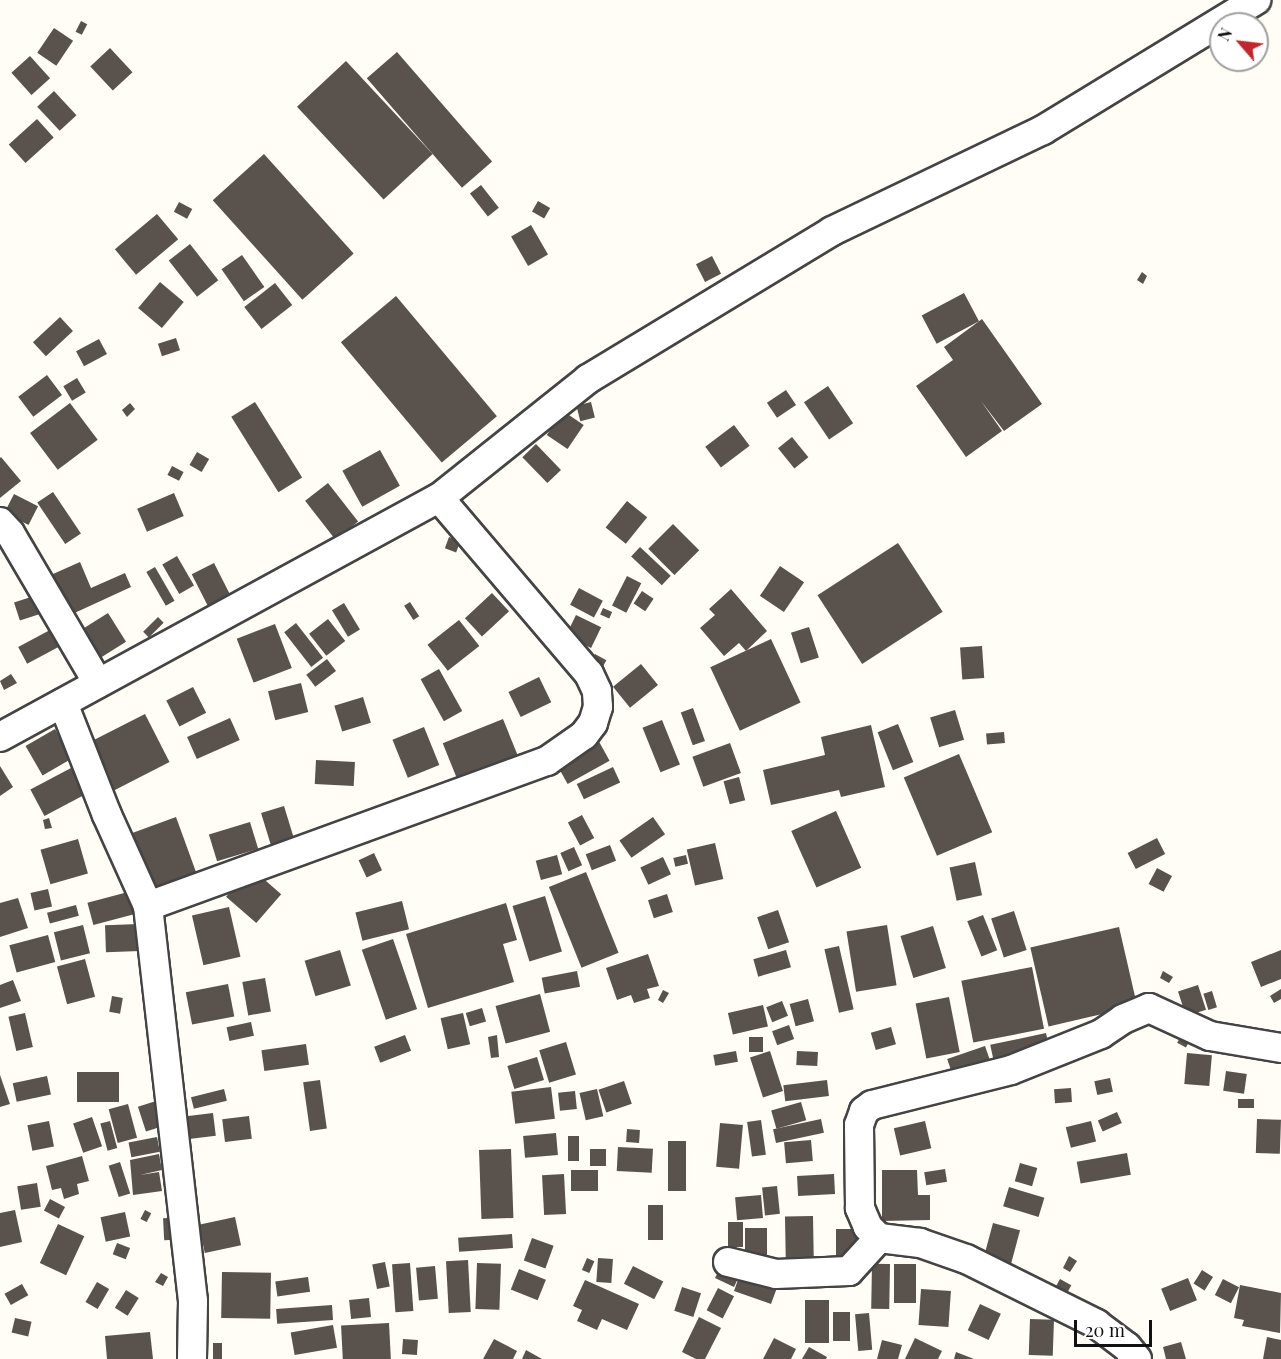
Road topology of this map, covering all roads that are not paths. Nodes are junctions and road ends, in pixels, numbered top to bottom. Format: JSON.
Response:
{"nodes":[{"id":1,"x":1256,"y":0,"type":"edge"},
{"id":2,"x":439,"y":498,"type":"junction"},
{"id":3,"x":0,"y":522,"type":"edge"},
{"id":4,"x":98,"y":683,"type":"junction"},
{"id":5,"x":63,"y":703,"type":"junction"},
{"id":6,"x":0,"y":736,"type":"edge"},
{"id":7,"x":148,"y":906,"type":"junction"},
{"id":8,"x":1281,"y":1048,"type":"edge"},
{"id":9,"x":879,"y":1238,"type":"junction"},
{"id":10,"x":728,"y":1262,"type":"dead end"},
{"id":11,"x":192,"y":1359,"type":"edge"},
{"id":12,"x":1137,"y":1359,"type":"edge"}],
"edges":[{"from":1,"to":2,"type":"street"},
{"from":2,"to":4,"type":"street"},
{"from":2,"to":7,"type":"street"},
{"from":3,"to":4,"type":"street"},
{"from":4,"to":5,"type":"street"},
{"from":5,"to":6,"type":"street"},
{"from":5,"to":7,"type":"street"},
{"from":7,"to":11,"type":"street"},
{"from":8,"to":9,"type":"street"},
{"from":9,"to":10,"type":"street"},
{"from":9,"to":12,"type":"street"}]}
